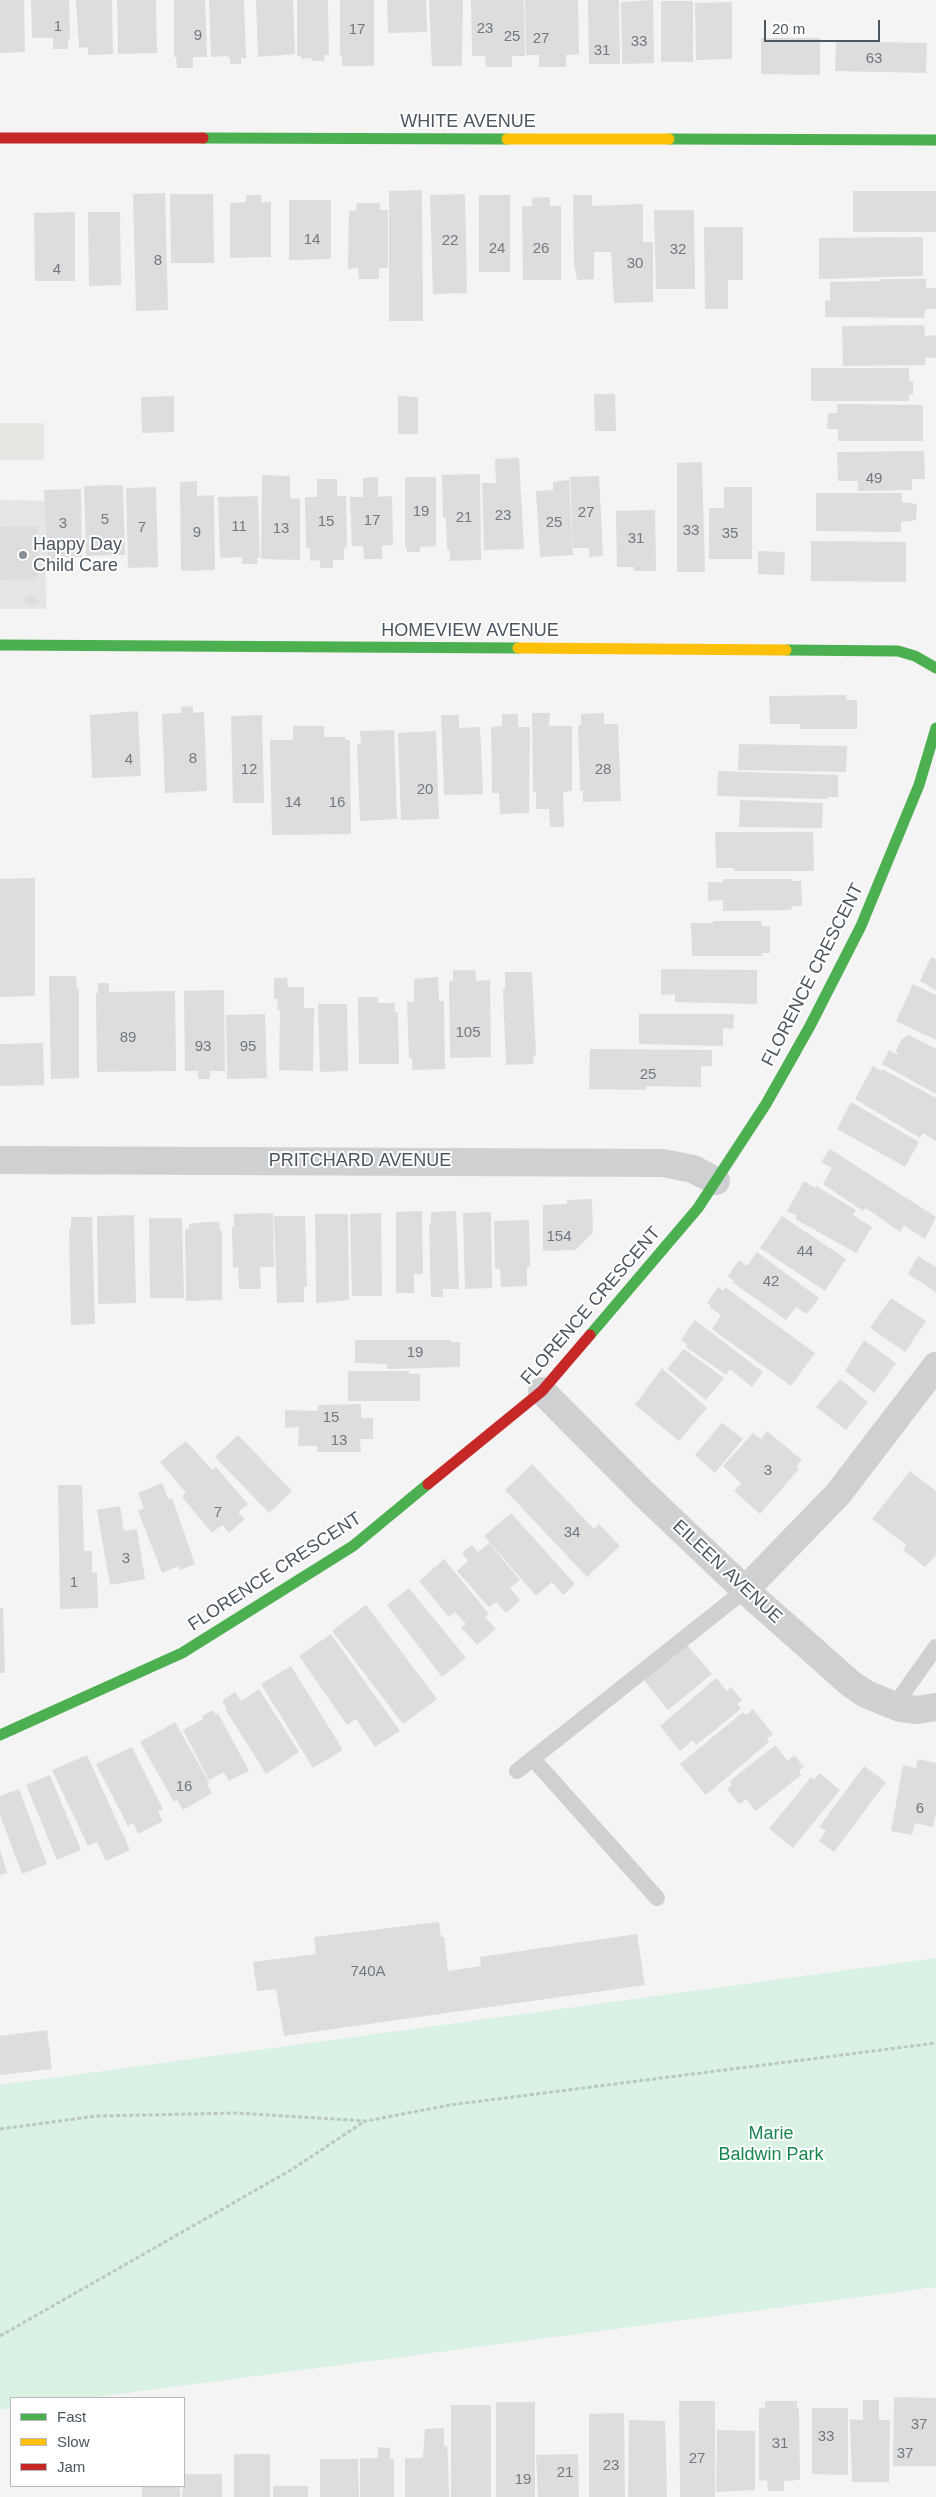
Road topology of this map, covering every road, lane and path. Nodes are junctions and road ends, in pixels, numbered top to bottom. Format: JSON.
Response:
{"nodes":[{"id":1,"x":0,"y":138,"type":"edge"},
{"id":2,"x":936,"y":140,"type":"edge"},
{"id":3,"x":0,"y":645,"type":"edge"},
{"id":4,"x":936,"y":668,"type":"edge"},
{"id":5,"x":936,"y":728,"type":"edge"},
{"id":6,"x":0,"y":1160,"type":"edge"},
{"id":7,"x":716,"y":1181,"type":"junction"},
{"id":8,"x":936,"y":1366,"type":"edge"},
{"id":9,"x":542,"y":1392,"type":"junction"},
{"id":10,"x":745,"y":1590,"type":"junction"},
{"id":11,"x":936,"y":1647,"type":"edge"},
{"id":12,"x":894,"y":1706,"type":"junction"},
{"id":13,"x":936,"y":1707,"type":"edge"},
{"id":14,"x":0,"y":1735,"type":"edge"},
{"id":15,"x":534,"y":1760,"type":"junction"},
{"id":16,"x":517,"y":1771,"type":"dead end"},
{"id":17,"x":657,"y":1898,"type":"dead end"},
{"id":18,"x":936,"y":2043,"type":"edge"},
{"id":19,"x":366,"y":2121,"type":"junction"},
{"id":20,"x":0,"y":2128,"type":"edge"},
{"id":21,"x":0,"y":2336,"type":"edge"}],
"edges":[{"from":1,"to":2,"type":"street","name":"WHITE AVENUE"},
{"from":3,"to":4,"type":"street","name":"HOMEVIEW AVENUE"},
{"from":5,"to":7,"type":"street","name":"FLORENCE CRESCENT"},
{"from":6,"to":7,"type":"street","name":"PRITCHARD AVENUE"},
{"from":7,"to":9,"type":"street","name":"FLORENCE CRESCENT"},
{"from":8,"to":10,"type":"street"},
{"from":9,"to":10,"type":"street","name":"EILEEN AVENUE"},
{"from":9,"to":14,"type":"street","name":"FLORENCE CRESCENT"},
{"from":10,"to":12,"type":"street","name":"EILEEN AVENUE"},
{"from":10,"to":15,"type":"lane"},
{"from":11,"to":12,"type":"lane"},
{"from":12,"to":13,"type":"street","name":"EILEEN AVENUE"},
{"from":15,"to":16,"type":"lane"},
{"from":15,"to":17,"type":"lane"},
{"from":18,"to":19,"type":"path"},
{"from":19,"to":20,"type":"path"},
{"from":19,"to":21,"type":"path"}]}
